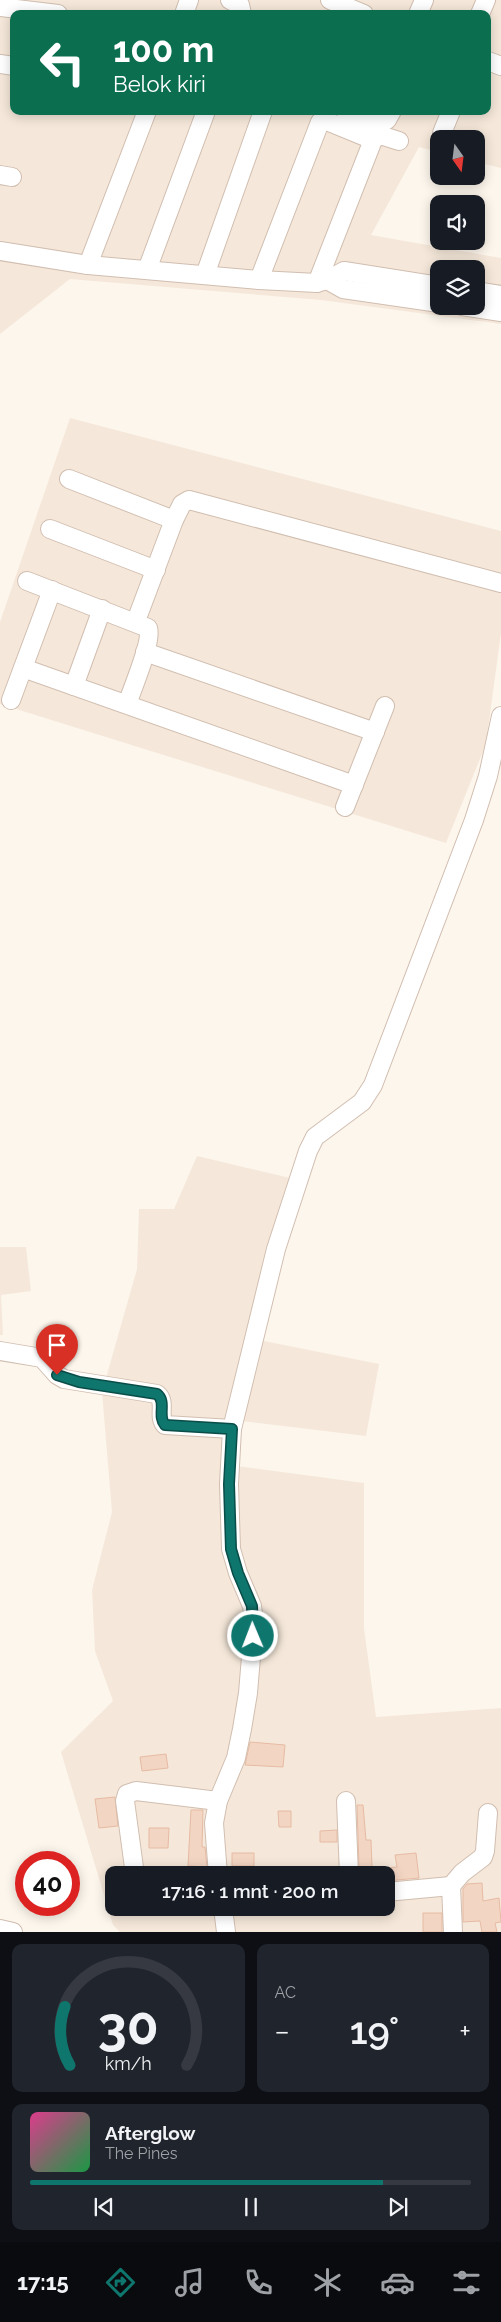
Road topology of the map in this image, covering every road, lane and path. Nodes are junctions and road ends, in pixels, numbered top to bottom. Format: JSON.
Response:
{"nodes":[{"id":1,"x":230,"y":0,"type":"edge"},
{"id":2,"x":330,"y":0,"type":"edge"},
{"id":3,"x":0,"y":6,"type":"edge"},
{"id":4,"x":364,"y":9,"type":"edge"},
{"id":5,"x":29,"y":10,"type":"edge"},
{"id":6,"x":241,"y":10,"type":"edge"},
{"id":7,"x":145,"y":115,"type":"edge"},
{"id":8,"x":205,"y":115,"type":"edge"},
{"id":9,"x":262,"y":115,"type":"edge"},
{"id":10,"x":358,"y":115,"type":"edge"},
{"id":11,"x":390,"y":115,"type":"edge"},
{"id":12,"x":449,"y":115,"type":"edge"},
{"id":13,"x":443,"y":130,"type":"edge"},
{"id":14,"x":374,"y":140,"type":"junction"},
{"id":15,"x":399,"y":141,"type":"dead end"},
{"id":16,"x":0,"y":245,"type":"edge"},
{"id":17,"x":0,"y":251,"type":"edge"},
{"id":18,"x":43,"y":256,"type":"junction"},
{"id":19,"x":88,"y":264,"type":"junction"},
{"id":20,"x":147,"y":270,"type":"junction"},
{"id":21,"x":205,"y":275,"type":"junction"},
{"id":22,"x":259,"y":280,"type":"junction"},
{"id":23,"x":322,"y":282,"type":"junction"},
{"id":24,"x":430,"y":285,"type":"edge"},
{"id":25,"x":485,"y":292,"type":"edge"},
{"id":26,"x":501,"y":295,"type":"edge"},
{"id":27,"x":430,"y":302,"type":"edge"},
{"id":28,"x":485,"y":310,"type":"edge"},
{"id":29,"x":501,"y":312,"type":"edge"},
{"id":30,"x":69,"y":478,"type":"dead end"},
{"id":31,"x":174,"y":520,"type":"junction"},
{"id":32,"x":50,"y":529,"type":"dead end"},
{"id":33,"x":156,"y":570,"type":"junction"},
{"id":34,"x":27,"y":581,"type":"dead end"},
{"id":35,"x":501,"y":583,"type":"edge"},
{"id":36,"x":52,"y":590,"type":"junction"},
{"id":37,"x":102,"y":609,"type":"junction"},
{"id":38,"x":136,"y":621,"type":"junction"},
{"id":39,"x":145,"y":652,"type":"junction"},
{"id":40,"x":23,"y":668,"type":"junction"},
{"id":41,"x":74,"y":686,"type":"junction"},
{"id":42,"x":11,"y":700,"type":"dead end"},
{"id":43,"x":127,"y":704,"type":"junction"},
{"id":44,"x":385,"y":706,"type":"dead end"},
{"id":45,"x":501,"y":716,"type":"edge"},
{"id":46,"x":375,"y":732,"type":"junction"},
{"id":47,"x":354,"y":785,"type":"junction"},
{"id":48,"x":345,"y":807,"type":"dead end"},
{"id":49,"x":0,"y":1351,"type":"edge"},
{"id":50,"x":232,"y":1429,"type":"junction"},
{"id":51,"x":218,"y":1801,"type":"junction"},
{"id":52,"x":346,"y":1801,"type":"dead end"},
{"id":53,"x":488,"y":1812,"type":"dead end"},
{"id":54,"x":134,"y":1866,"type":"edge"},
{"id":55,"x":217,"y":1866,"type":"edge"},
{"id":56,"x":349,"y":1866,"type":"edge"},
{"id":57,"x":451,"y":1886,"type":"junction"},
{"id":58,"x":395,"y":1891,"type":"edge"},
{"id":59,"x":224,"y":1916,"type":"edge"},
{"id":60,"x":0,"y":1929,"type":"edge"},
{"id":61,"x":13,"y":1932,"type":"edge"},
{"id":62,"x":226,"y":1932,"type":"edge"},
{"id":63,"x":453,"y":1932,"type":"edge"}],
"edges":[{"from":1,"to":6,"type":"street"},
{"from":2,"to":4,"type":"street"},
{"from":3,"to":5,"type":"street"},
{"from":7,"to":19,"type":"street"},
{"from":8,"to":20,"type":"street"},
{"from":9,"to":21,"type":"street"},
{"from":10,"to":11,"type":"street"},
{"from":12,"to":13,"type":"street"},
{"from":14,"to":15,"type":"street"},
{"from":14,"to":22,"type":"street"},
{"from":14,"to":23,"type":"street"},
{"from":16,"to":18,"type":"street"},
{"from":17,"to":18,"type":"street"},
{"from":18,"to":19,"type":"street"},
{"from":19,"to":20,"type":"street"},
{"from":20,"to":21,"type":"street"},
{"from":21,"to":22,"type":"street"},
{"from":22,"to":23,"type":"street"},
{"from":23,"to":24,"type":"street"},
{"from":23,"to":27,"type":"street"},
{"from":25,"to":26,"type":"street"},
{"from":28,"to":29,"type":"street"},
{"from":30,"to":31,"type":"street"},
{"from":31,"to":33,"type":"street"},
{"from":31,"to":35,"type":"street"},
{"from":32,"to":33,"type":"street"},
{"from":33,"to":38,"type":"street"},
{"from":34,"to":36,"type":"street"},
{"from":36,"to":37,"type":"street"},
{"from":36,"to":40,"type":"street"},
{"from":37,"to":38,"type":"street"},
{"from":37,"to":41,"type":"street"},
{"from":38,"to":39,"type":"street"},
{"from":39,"to":43,"type":"street"},
{"from":39,"to":46,"type":"street"},
{"from":40,"to":41,"type":"street"},
{"from":40,"to":42,"type":"street"},
{"from":41,"to":43,"type":"street"},
{"from":43,"to":47,"type":"street"},
{"from":44,"to":46,"type":"street"},
{"from":45,"to":50,"type":"street"},
{"from":46,"to":47,"type":"street"},
{"from":47,"to":48,"type":"street"},
{"from":49,"to":50,"type":"street"},
{"from":50,"to":51,"type":"street"},
{"from":51,"to":54,"type":"street"},
{"from":51,"to":55,"type":"street"},
{"from":52,"to":56,"type":"street"},
{"from":53,"to":57,"type":"street"},
{"from":57,"to":58,"type":"street"},
{"from":57,"to":63,"type":"street"},
{"from":59,"to":62,"type":"street"},
{"from":60,"to":61,"type":"street"}]}
